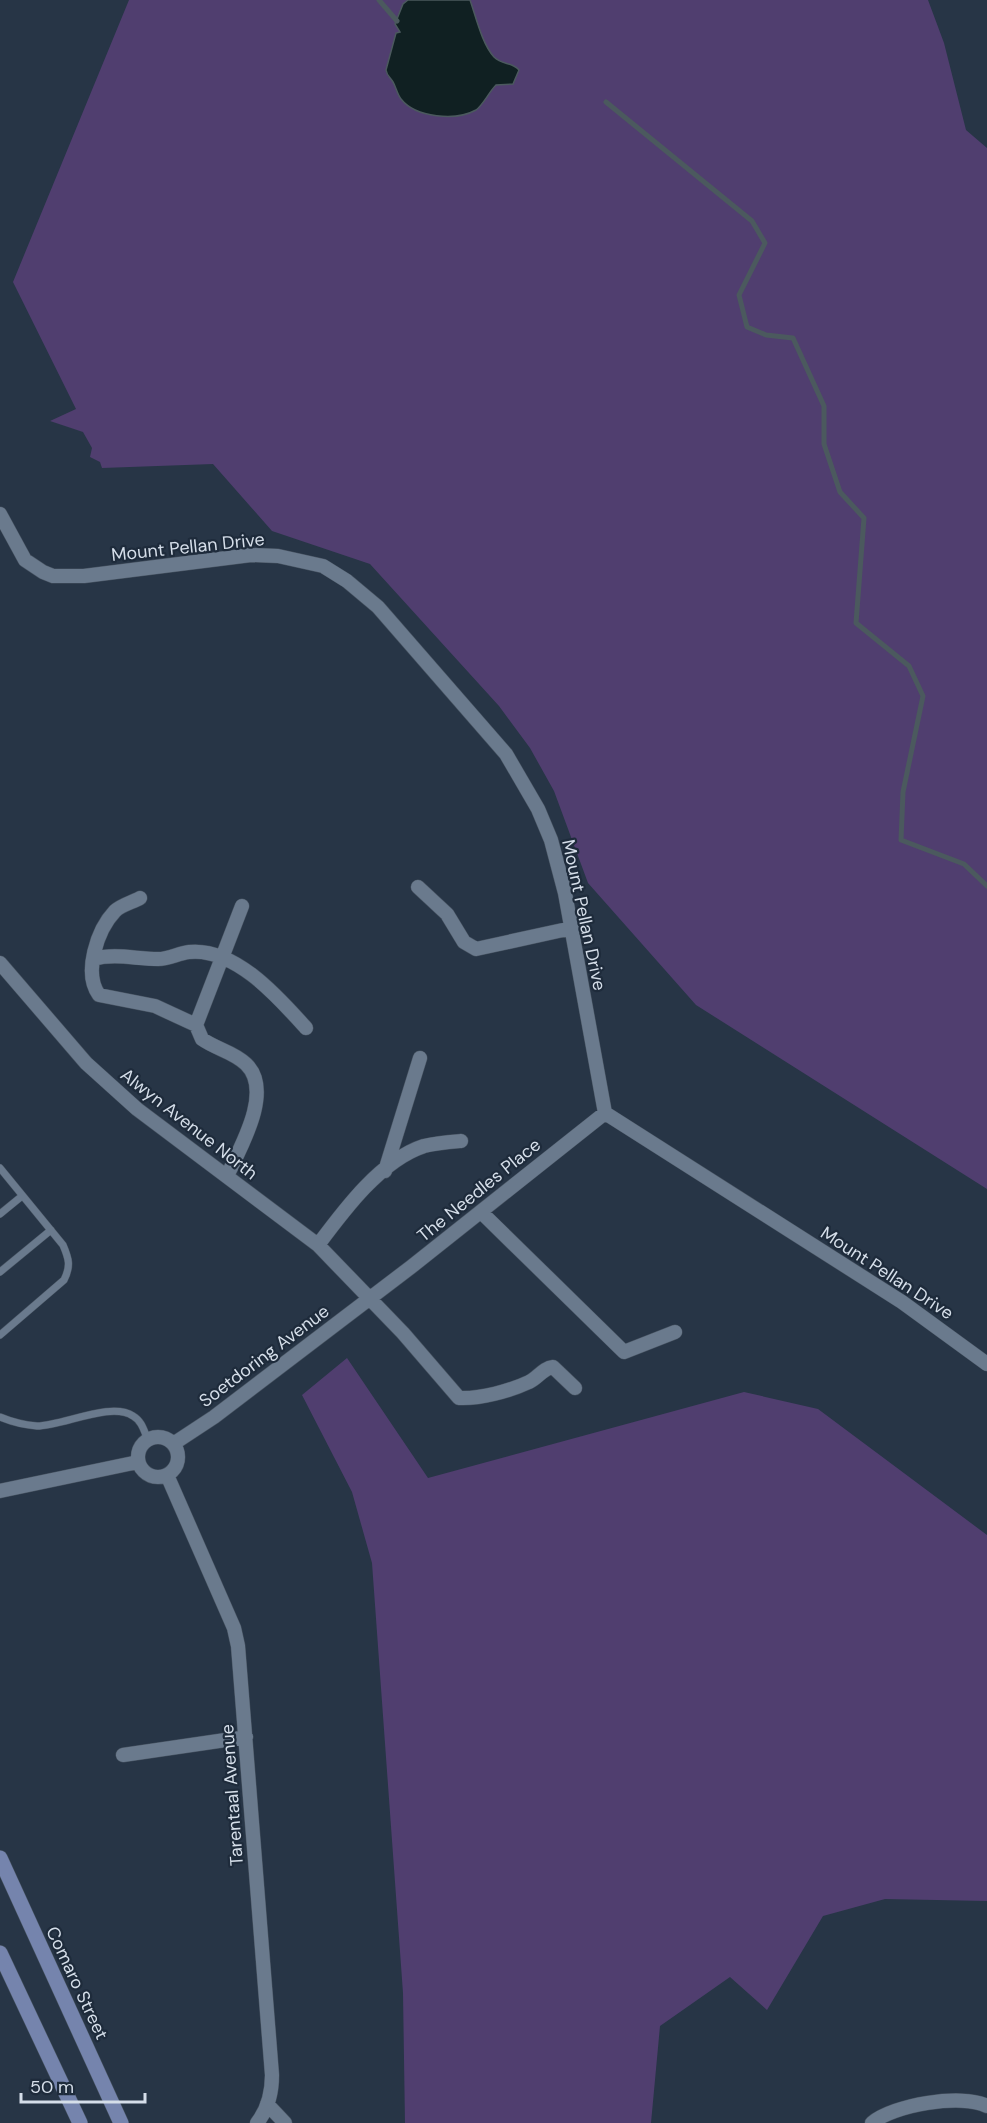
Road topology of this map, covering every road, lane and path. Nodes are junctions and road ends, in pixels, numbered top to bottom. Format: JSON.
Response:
{"nodes":[{"id":1,"x":0,"y":514,"type":"edge"},
{"id":2,"x":418,"y":887,"type":"dead end"},
{"id":3,"x":140,"y":898,"type":"dead end"},
{"id":4,"x":242,"y":906,"type":"dead end"},
{"id":5,"x":572,"y":928,"type":"junction"},
{"id":6,"x":223,"y":958,"type":"junction"},
{"id":7,"x":93,"y":959,"type":"junction"},
{"id":8,"x":0,"y":963,"type":"edge"},
{"id":9,"x":196,"y":1026,"type":"junction"},
{"id":10,"x":306,"y":1028,"type":"dead end"},
{"id":11,"x":420,"y":1058,"type":"dead end"},
{"id":12,"x":605,"y":1113,"type":"junction"},
{"id":13,"x":461,"y":1141,"type":"dead end"},
{"id":14,"x":0,"y":1168,"type":"edge"},
{"id":15,"x":384,"y":1172,"type":"junction"},
{"id":16,"x":227,"y":1176,"type":"junction"},
{"id":17,"x":22,"y":1196,"type":"junction"},
{"id":18,"x":481,"y":1212,"type":"junction"},
{"id":19,"x":0,"y":1214,"type":"edge"},
{"id":20,"x":51,"y":1230,"type":"junction"},
{"id":21,"x":318,"y":1245,"type":"junction"},
{"id":22,"x":0,"y":1272,"type":"edge"},
{"id":23,"x":372,"y":1297,"type":"junction"},
{"id":24,"x":675,"y":1332,"type":"dead end"},
{"id":25,"x":0,"y":1335,"type":"edge"},
{"id":26,"x":987,"y":1364,"type":"edge"},
{"id":27,"x":575,"y":1389,"type":"dead end"},
{"id":28,"x":0,"y":1417,"type":"edge"},
{"id":29,"x":148,"y":1440,"type":"junction"},
{"id":30,"x":173,"y":1444,"type":"junction"},
{"id":31,"x":138,"y":1462,"type":"junction"},
{"id":32,"x":167,"y":1475,"type":"junction"},
{"id":33,"x":0,"y":1491,"type":"edge"},
{"id":34,"x":246,"y":1737,"type":"junction"},
{"id":35,"x":123,"y":1755,"type":"dead end"},
{"id":36,"x":0,"y":1858,"type":"edge"},
{"id":37,"x":0,"y":1953,"type":"edge"},
{"id":38,"x":4,"y":1971,"type":"edge"},
{"id":39,"x":267,"y":2104,"type":"junction"},
{"id":40,"x":987,"y":2106,"type":"edge"},
{"id":41,"x":80,"y":2123,"type":"edge"},
{"id":42,"x":121,"y":2123,"type":"edge"},
{"id":43,"x":256,"y":2123,"type":"edge"},
{"id":44,"x":285,"y":2123,"type":"edge"},
{"id":45,"x":872,"y":2123,"type":"edge"}],
"edges":[{"from":1,"to":5,"type":"street","name":"Mount Pellan Drive"},
{"from":2,"to":5,"type":"street"},
{"from":3,"to":7,"type":"street"},
{"from":4,"to":6,"type":"street"},
{"from":5,"to":12,"type":"street","name":"Mount Pellan Drive"},
{"from":6,"to":7,"type":"street"},
{"from":6,"to":9,"type":"street"},
{"from":6,"to":10,"type":"street"},
{"from":7,"to":9,"type":"street"},
{"from":8,"to":16,"type":"street","name":"Alwyn Avenue North"},
{"from":9,"to":16,"type":"street"},
{"from":11,"to":15,"type":"street"},
{"from":12,"to":18,"type":"street","name":"The Needles Place"},
{"from":12,"to":26,"type":"street","name":"Mount Pellan Drive"},
{"from":13,"to":15,"type":"street"},
{"from":14,"to":17,"type":"lane"},
{"from":15,"to":21,"type":"street"},
{"from":16,"to":21,"type":"street","name":"Alwyn Avenue North"},
{"from":17,"to":19,"type":"lane"},
{"from":17,"to":20,"type":"lane"},
{"from":18,"to":23,"type":"street","name":"The Needles Place"},
{"from":18,"to":24,"type":"street"},
{"from":20,"to":22,"type":"lane"},
{"from":20,"to":25,"type":"lane"},
{"from":21,"to":23,"type":"street","name":"Alwyn Avenue North"},
{"from":23,"to":27,"type":"street","name":"Alwyn Avenue North"},
{"from":23,"to":30,"type":"street","name":"Soetdoring Avenue"},
{"from":28,"to":29,"type":"lane"},
{"from":29,"to":30,"type":"street"},
{"from":29,"to":31,"type":"street"},
{"from":30,"to":32,"type":"street"},
{"from":31,"to":32,"type":"street"},
{"from":31,"to":33,"type":"street"},
{"from":32,"to":34,"type":"street","name":"Tarentaal Avenue"},
{"from":34,"to":35,"type":"street"},
{"from":34,"to":39,"type":"street","name":"Tarentaal Avenue"},
{"from":36,"to":42,"type":"street","name":"Comaro Street"},
{"from":37,"to":38,"type":"street"},
{"from":38,"to":41,"type":"street"},
{"from":39,"to":43,"type":"street","name":"Tarentaal Avenue"},
{"from":39,"to":44,"type":"street"},
{"from":40,"to":45,"type":"street"}]}
